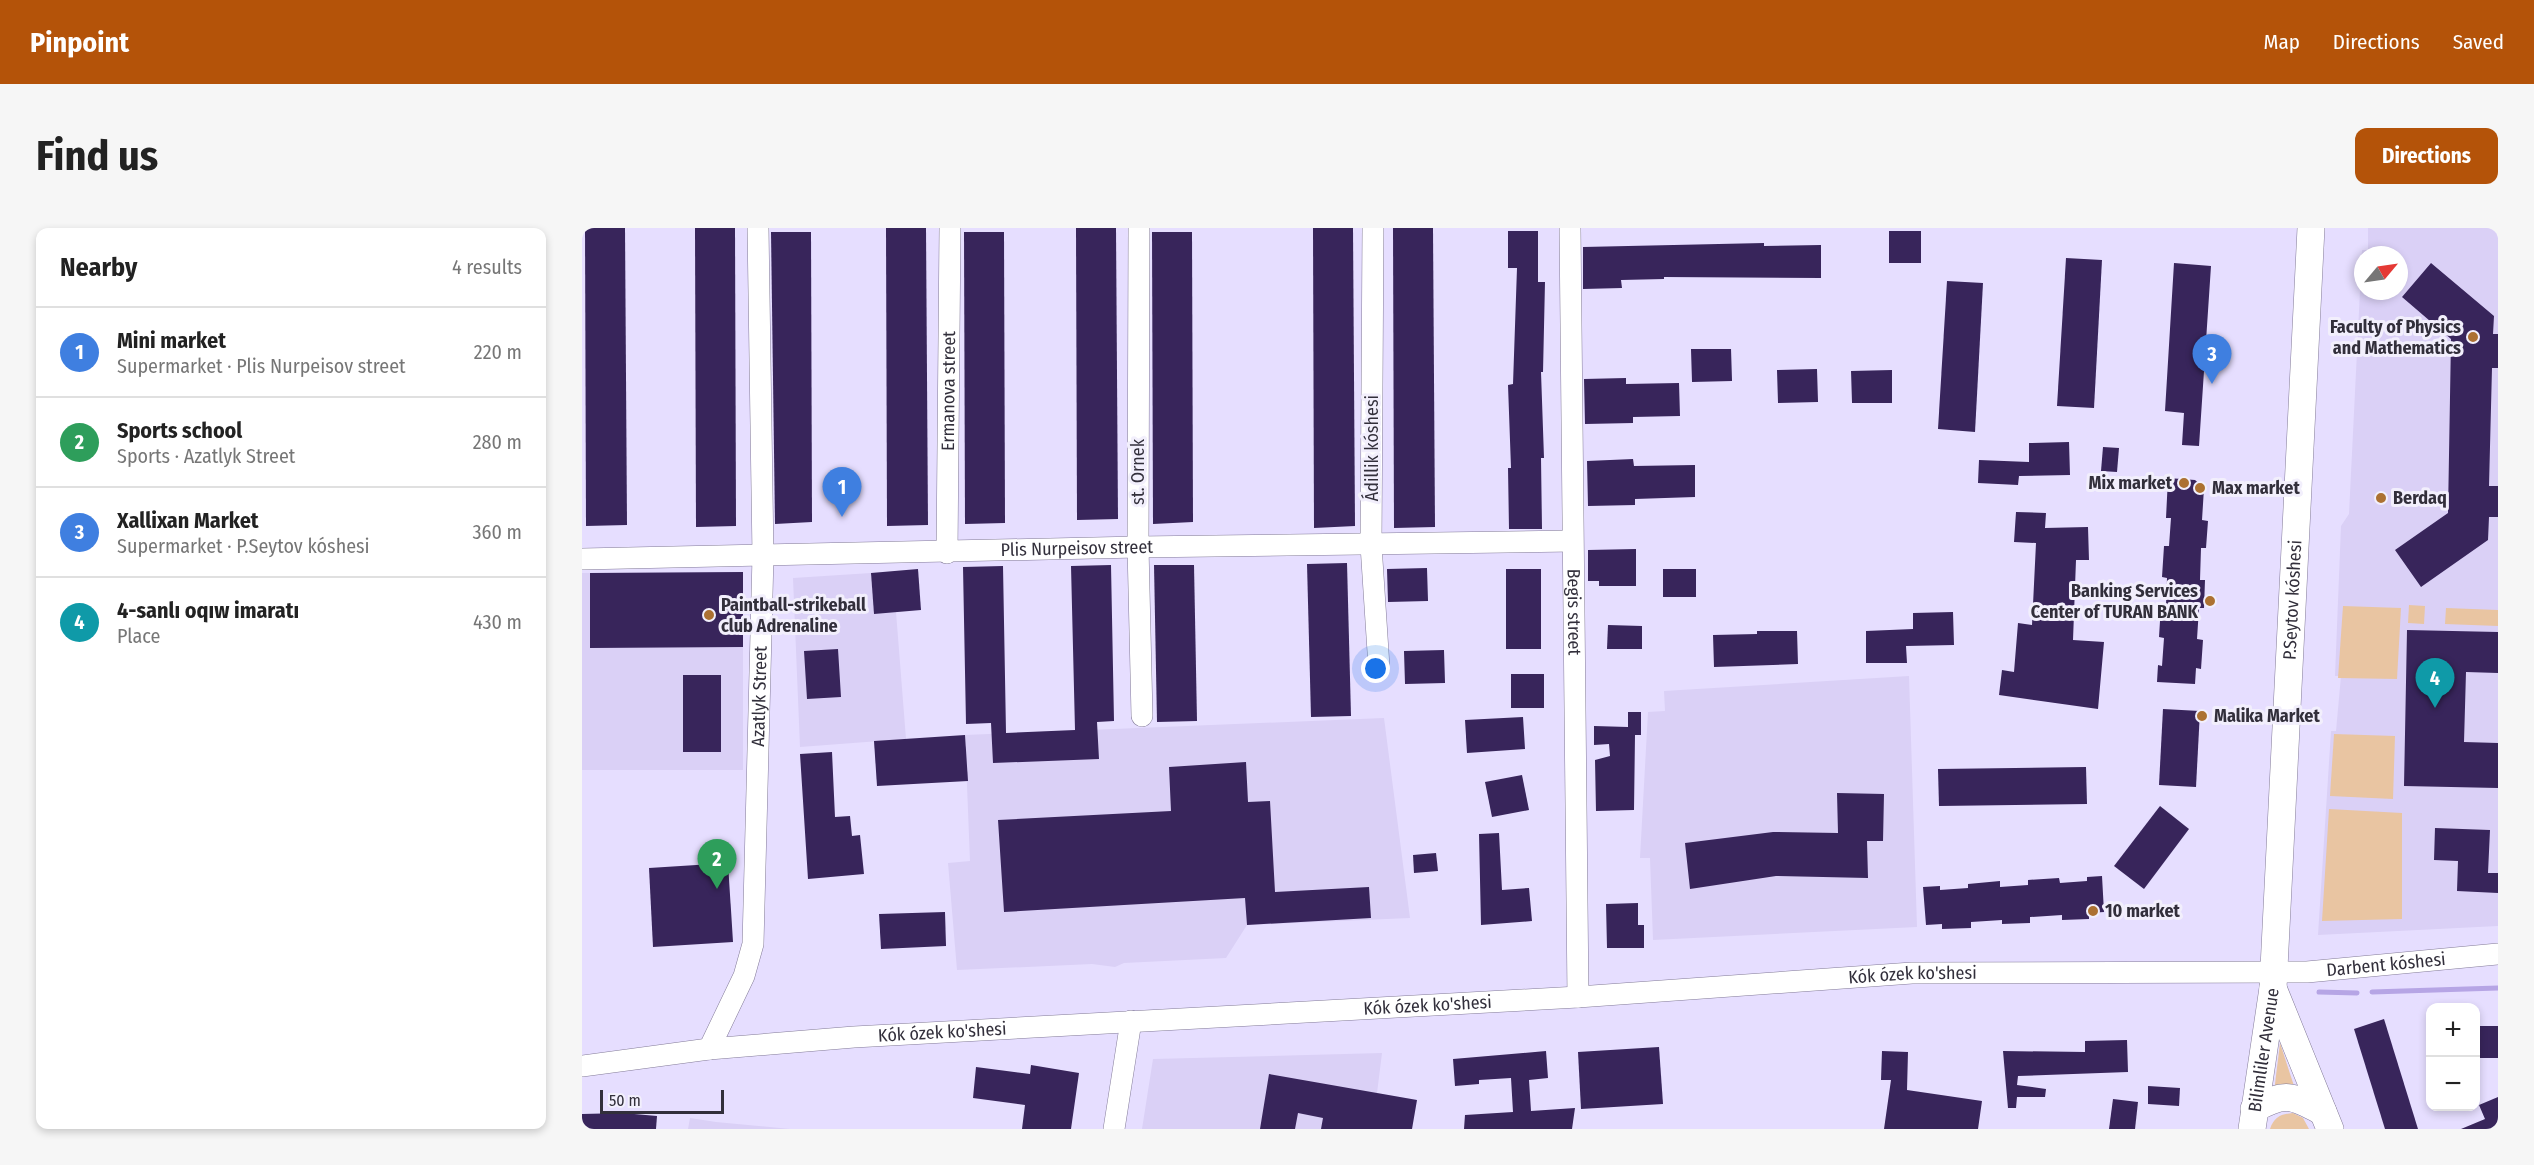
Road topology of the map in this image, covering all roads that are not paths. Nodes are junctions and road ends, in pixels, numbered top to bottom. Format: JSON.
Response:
{"nodes":[{"id":1,"x":758,"y":228,"type":"edge"},
{"id":2,"x":950,"y":228,"type":"edge"},
{"id":3,"x":1139,"y":228,"type":"edge"},
{"id":4,"x":1373,"y":228,"type":"edge"},
{"id":5,"x":1570,"y":228,"type":"edge"},
{"id":6,"x":2311,"y":228,"type":"edge"},
{"id":7,"x":1572,"y":542,"type":"junction"},
{"id":8,"x":1371,"y":545,"type":"junction"},
{"id":9,"x":1138,"y":547,"type":"junction"},
{"id":10,"x":947,"y":553,"type":"junction"},
{"id":11,"x":763,"y":556,"type":"junction"},
{"id":12,"x":582,"y":559,"type":"edge"},
{"id":13,"x":1379,"y":667,"type":"dead end"},
{"id":14,"x":1142,"y":716,"type":"dead end"},
{"id":15,"x":2498,"y":954,"type":"edge"},
{"id":16,"x":2273,"y":980,"type":"junction"},
{"id":17,"x":1578,"y":997,"type":"junction"},
{"id":18,"x":1131,"y":1021,"type":"junction"},
{"id":19,"x":709,"y":1050,"type":"junction"},
{"id":20,"x":582,"y":1066,"type":"edge"},
{"id":21,"x":2253,"y":1119,"type":"edge"},
{"id":22,"x":2327,"y":1121,"type":"edge"},
{"id":23,"x":1114,"y":1129,"type":"edge"}],
"edges":[{"from":1,"to":11,"type":"street","name":"Azatlyk Street"},
{"from":2,"to":10,"type":"street","name":"Ermanova street"},
{"from":3,"to":9,"type":"street","name":"st. Ornek"},
{"from":4,"to":8,"type":"street","name":"Ádillik kóshesi"},
{"from":5,"to":7,"type":"street","name":"Begis street"},
{"from":6,"to":16,"type":"main road","name":"P.Seytov kóshesi"},
{"from":7,"to":8,"type":"street","name":"Plis Nurpeisov street"},
{"from":7,"to":17,"type":"street","name":"Begis street"},
{"from":8,"to":9,"type":"street","name":"Plis Nurpeisov street"},
{"from":8,"to":13,"type":"street","name":"Ádillik kóshesi"},
{"from":9,"to":10,"type":"street","name":"Plis Nurpeisov street"},
{"from":9,"to":14,"type":"street","name":"st. Ornek"},
{"from":10,"to":11,"type":"street","name":"Plis Nurpeisov street"},
{"from":11,"to":12,"type":"street","name":"Plis Nurpeisov street"},
{"from":11,"to":19,"type":"street","name":"Azatlyk Street"},
{"from":15,"to":16,"type":"street","name":"Darbent kóshesi"},
{"from":16,"to":17,"type":"street","name":"Kók ózek ko'shesi"},
{"from":16,"to":21,"type":"main road","name":"Bilimliler Avenue"},
{"from":16,"to":22,"type":"main road"},
{"from":17,"to":18,"type":"street","name":"Kók ózek ko'shesi"},
{"from":18,"to":19,"type":"street","name":"Kók ózek ko'shesi"},
{"from":18,"to":23,"type":"street"},
{"from":19,"to":20,"type":"street","name":"Kók ózek ko'shesi"},
{"from":21,"to":22,"type":"main road"}]}
